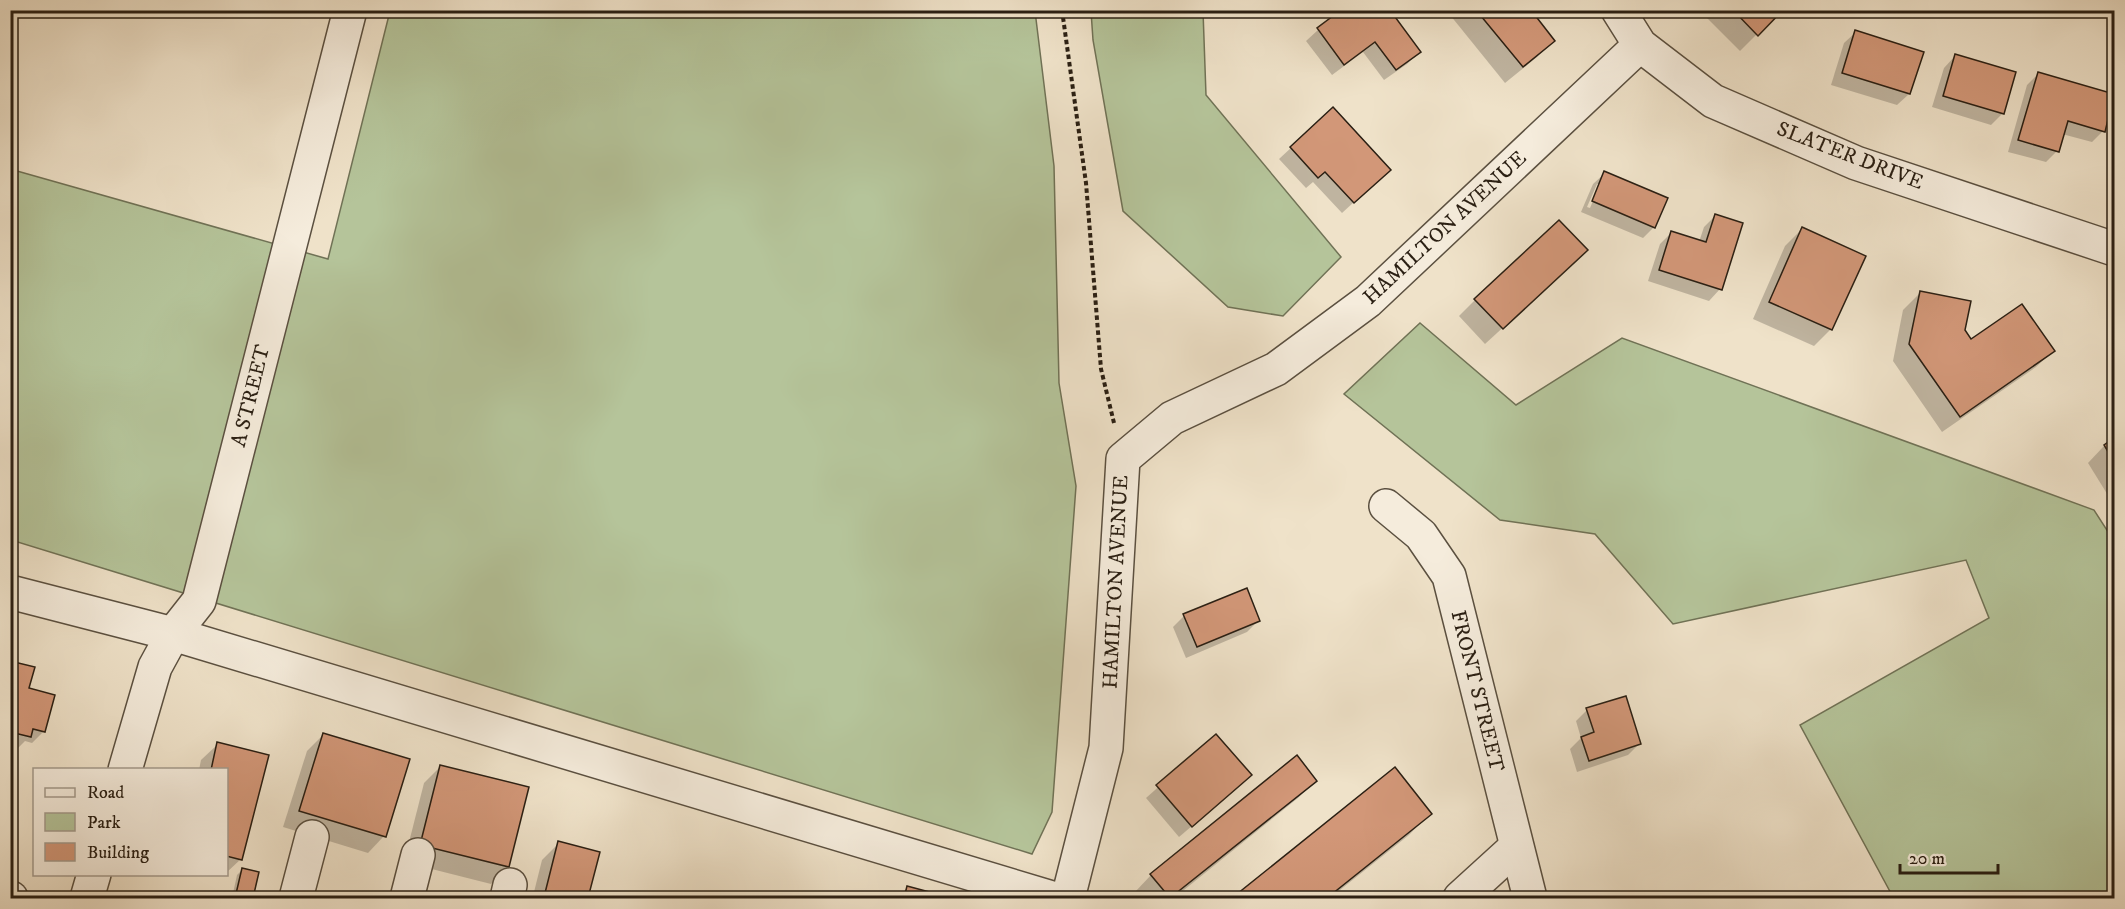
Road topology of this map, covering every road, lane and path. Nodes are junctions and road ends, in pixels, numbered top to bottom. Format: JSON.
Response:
{"nodes":[{"id":1,"x":350,"y":10,"type":"edge"},
{"id":2,"x":1062,"y":10,"type":"edge"},
{"id":3,"x":1618,"y":10,"type":"edge"},
{"id":4,"x":1640,"y":45,"type":"junction"},
{"id":5,"x":2115,"y":249,"type":"edge"},
{"id":6,"x":1123,"y":459,"type":"junction"},
{"id":7,"x":1386,"y":506,"type":"dead end"},
{"id":8,"x":10,"y":592,"type":"edge"},
{"id":9,"x":173,"y":634,"type":"junction"},
{"id":10,"x":126,"y":768,"type":"edge"},
{"id":11,"x":312,"y":837,"type":"dead end"},
{"id":12,"x":1516,"y":848,"type":"junction"},
{"id":13,"x":418,"y":855,"type":"dead end"},
{"id":14,"x":93,"y":876,"type":"edge"},
{"id":15,"x":87,"y":898,"type":"edge"},
{"id":16,"x":296,"y":898,"type":"edge"},
{"id":17,"x":408,"y":898,"type":"edge"},
{"id":18,"x":1052,"y":898,"type":"edge"},
{"id":19,"x":1068,"y":898,"type":"edge"},
{"id":20,"x":1460,"y":898,"type":"edge"},
{"id":21,"x":1530,"y":898,"type":"edge"}],
"edges":[{"from":1,"to":9,"type":"street","name":"A STREET"},
{"from":2,"to":6,"type":"path"},
{"from":3,"to":4,"type":"street","name":"SLATER DRIVE"},
{"from":4,"to":5,"type":"street","name":"SLATER DRIVE"},
{"from":4,"to":6,"type":"street","name":"HAMILTON AVENUE"},
{"from":6,"to":19,"type":"street","name":"HAMILTON AVENUE"},
{"from":7,"to":12,"type":"street","name":"FRONT STREET"},
{"from":8,"to":9,"type":"street"},
{"from":9,"to":10,"type":"street","name":"A STREET"},
{"from":9,"to":18,"type":"street"},
{"from":11,"to":16,"type":"street"},
{"from":12,"to":20,"type":"street"},
{"from":12,"to":21,"type":"street","name":"FRONT STREET"},
{"from":13,"to":17,"type":"street"},
{"from":14,"to":15,"type":"street"}]}
